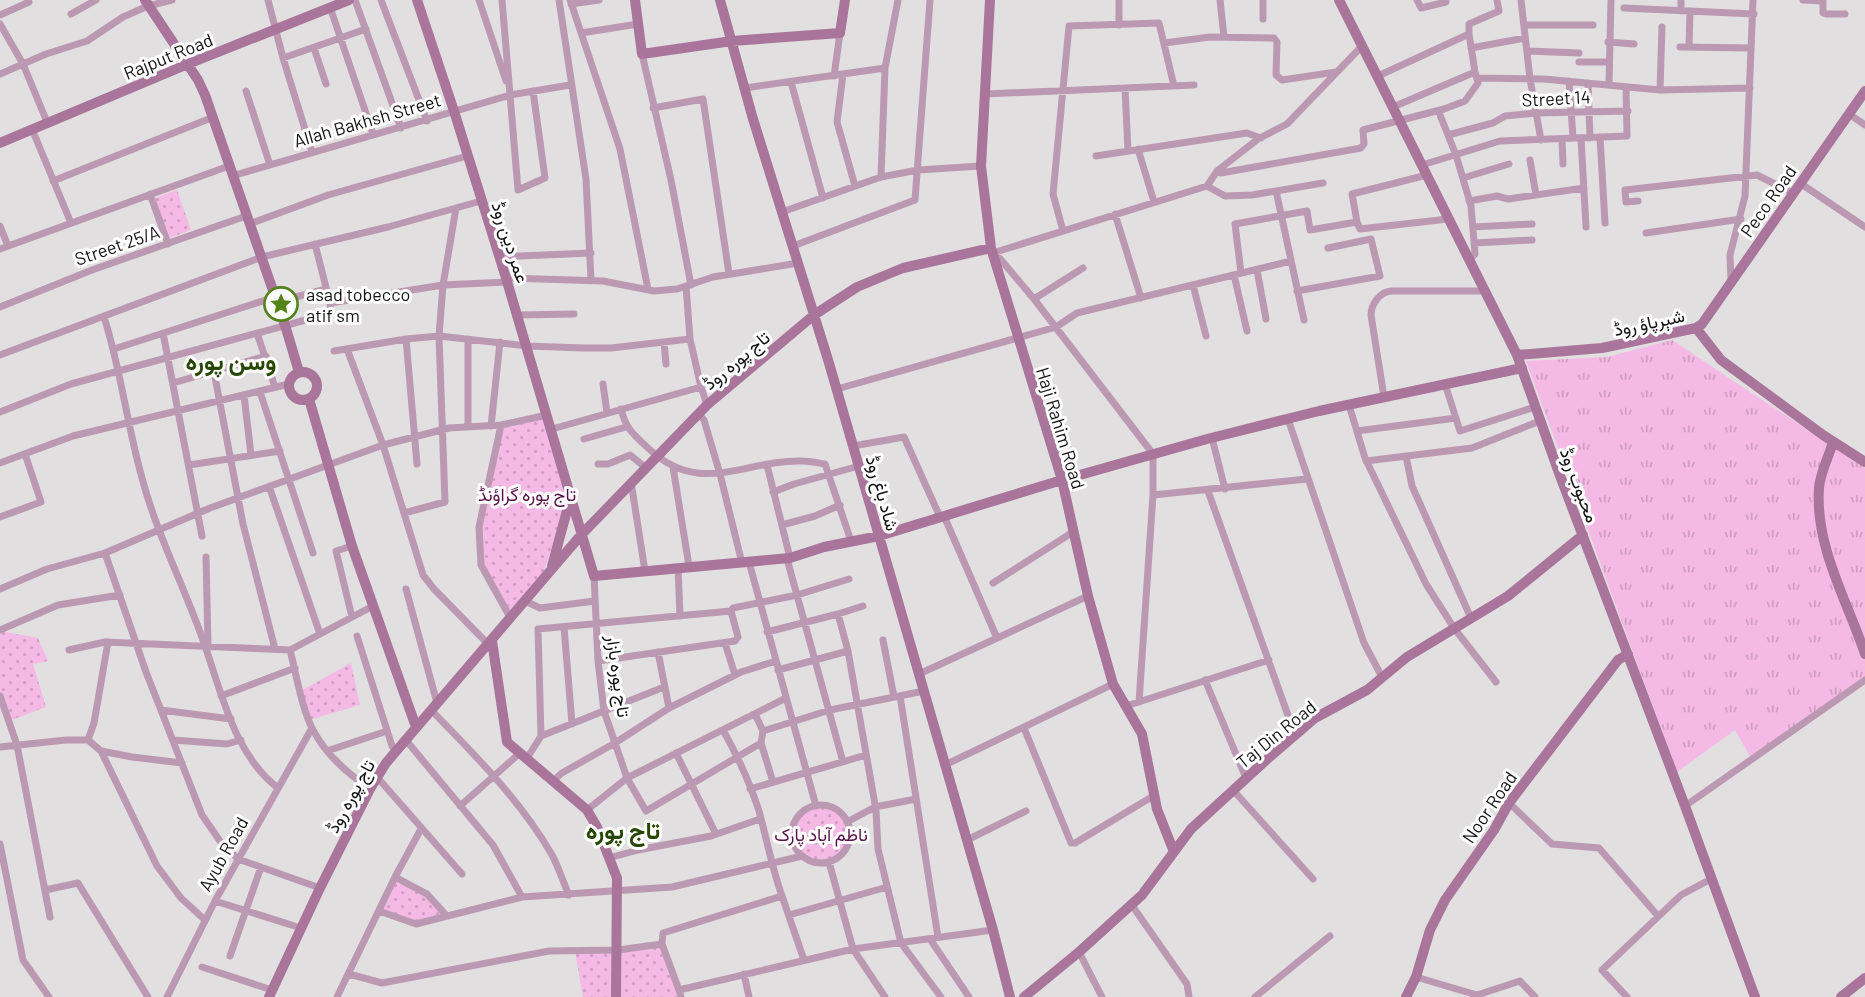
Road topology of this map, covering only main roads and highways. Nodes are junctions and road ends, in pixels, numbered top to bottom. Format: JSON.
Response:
{"nodes":[{"id":1,"x":349,"y":0,"type":"edge"},
{"id":2,"x":417,"y":0,"type":"edge"},
{"id":3,"x":635,"y":0,"type":"edge"},
{"id":4,"x":720,"y":0,"type":"edge"},
{"id":5,"x":845,"y":0,"type":"edge"},
{"id":6,"x":978,"y":0,"type":"edge"},
{"id":7,"x":1339,"y":0,"type":"edge"},
{"id":8,"x":990,"y":1,"type":"edge"},
{"id":9,"x":146,"y":3,"type":"edge"},
{"id":10,"x":335,"y":4,"type":"edge"},
{"id":11,"x":732,"y":41,"type":"junction"},
{"id":12,"x":188,"y":64,"type":"junction"},
{"id":13,"x":1865,"y":91,"type":"edge"},
{"id":14,"x":0,"y":143,"type":"edge"},
{"id":15,"x":994,"y":250,"type":"junction"},
{"id":16,"x":814,"y":315,"type":"junction"},
{"id":17,"x":1696,"y":328,"type":"junction"},
{"id":18,"x":1517,"y":355,"type":"junction"},
{"id":19,"x":1522,"y":368,"type":"junction"},
{"id":20,"x":299,"y":372,"type":"junction"},
{"id":21,"x":309,"y":399,"type":"junction"},
{"id":22,"x":1833,"y":442,"type":"junction"},
{"id":23,"x":1865,"y":463,"type":"edge"},
{"id":24,"x":1062,"y":480,"type":"junction"},
{"id":25,"x":571,"y":496,"type":"junction"},
{"id":26,"x":581,"y":535,"type":"junction"},
{"id":27,"x":1583,"y":535,"type":"junction"},
{"id":28,"x":879,"y":536,"type":"junction"},
{"id":29,"x":551,"y":570,"type":"junction"},
{"id":30,"x":490,"y":643,"type":"junction"},
{"id":31,"x":1628,"y":654,"type":"junction"},
{"id":32,"x":1865,"y":654,"type":"edge"},
{"id":33,"x":416,"y":727,"type":"junction"},
{"id":34,"x":1174,"y":852,"type":"junction"},
{"id":35,"x":1865,"y":978,"type":"edge"},
{"id":36,"x":271,"y":993,"type":"edge"},
{"id":37,"x":614,"y":997,"type":"edge"},
{"id":38,"x":1010,"y":997,"type":"edge"},
{"id":39,"x":1024,"y":997,"type":"edge"},
{"id":40,"x":1406,"y":997,"type":"edge"},
{"id":41,"x":1755,"y":997,"type":"edge"},
{"id":42,"x":1841,"y":997,"type":"edge"}],
"edges":[{"from":1,"to":10,"type":"main road","name":"Rajput Road"},
{"from":2,"to":25,"type":"main road","name":"عمر دین روڈ"},
{"from":3,"to":11,"type":"main road"},
{"from":4,"to":11,"type":"main road","name":"شاد باغ روڈ"},
{"from":5,"to":11,"type":"main road"},
{"from":6,"to":8,"type":"main road"},
{"from":7,"to":18,"type":"main road","name":"محبوب روڈ"},
{"from":8,"to":15,"type":"main road","name":"Haji Rahim Road"},
{"from":9,"to":12,"type":"main road"},
{"from":10,"to":12,"type":"main road","name":"Rajput Road"},
{"from":11,"to":16,"type":"main road","name":"شاد باغ روڈ"},
{"from":12,"to":14,"type":"main road","name":"Rajput Road"},
{"from":12,"to":20,"type":"main road"},
{"from":13,"to":17,"type":"main road","name":"Peco Road"},
{"from":15,"to":16,"type":"main road","name":"تاج پورہ روڈ"},
{"from":15,"to":24,"type":"main road","name":"Haji Rahim Road"},
{"from":16,"to":26,"type":"main road","name":"تاج پورہ روڈ"},
{"from":16,"to":28,"type":"main road","name":"شاد باغ روڈ"},
{"from":17,"to":18,"type":"main road","name":"شېرپاؤ روڈ"},
{"from":17,"to":22,"type":"main road","name":"شېرپاؤ روڈ"},
{"from":18,"to":19,"type":"main road","name":"محبوب روڈ"},
{"from":19,"to":24,"type":"main road"},
{"from":19,"to":27,"type":"main road","name":"محبوب روڈ"},
{"from":20,"to":21,"type":"main road"},
{"from":20,"to":21,"type":"main road"},
{"from":21,"to":33,"type":"main road"},
{"from":22,"to":23,"type":"main road","name":"شېرپاؤ روڈ"},
{"from":22,"to":32,"type":"main road"},
{"from":24,"to":28,"type":"main road"},
{"from":24,"to":34,"type":"main road","name":"Haji Rahim Road"},
{"from":25,"to":26,"type":"main road","name":"عمر دین روڈ"},
{"from":25,"to":29,"type":"main road","name":"تاج پورہ روڈ"},
{"from":26,"to":28,"type":"main road","name":"عمر دین روڈ"},
{"from":26,"to":29,"type":"main road","name":"تاج پورہ روڈ"},
{"from":27,"to":31,"type":"main road","name":"محبوب روڈ"},
{"from":27,"to":34,"type":"main road","name":"Taj Din Road"},
{"from":28,"to":38,"type":"main road","name":"شاد باغ روڈ"},
{"from":29,"to":30,"type":"main road","name":"تاج پورہ روڈ"},
{"from":30,"to":33,"type":"main road","name":"تاج پورہ روڈ"},
{"from":30,"to":37,"type":"main road"},
{"from":31,"to":40,"type":"main road","name":"Noor Road"},
{"from":31,"to":41,"type":"main road","name":"محبوب روڈ"},
{"from":33,"to":36,"type":"main road","name":"تاج پورہ روڈ"},
{"from":34,"to":39,"type":"main road","name":"Taj Din Road"},
{"from":35,"to":42,"type":"main road"}]}
